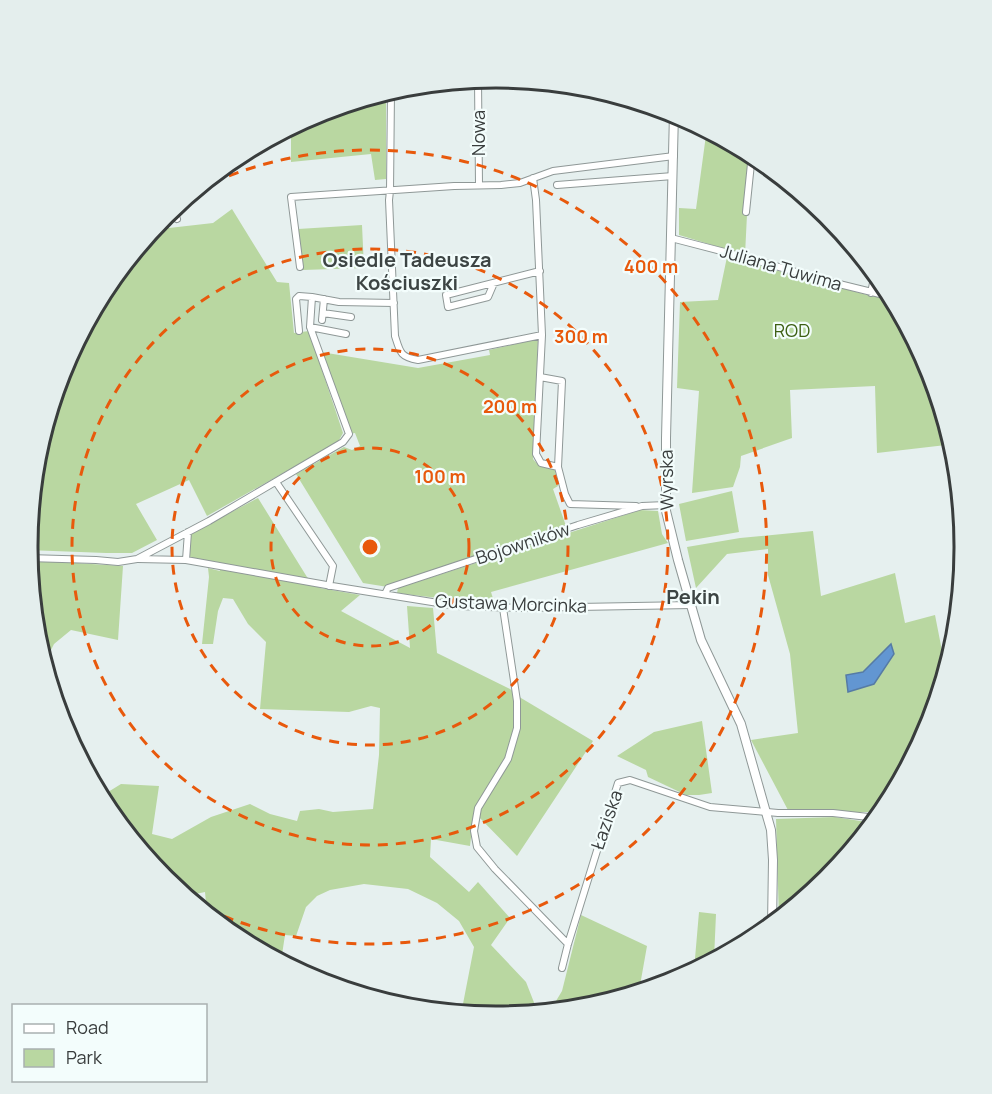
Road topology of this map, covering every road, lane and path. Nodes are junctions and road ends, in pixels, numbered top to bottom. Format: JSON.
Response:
{"nodes":[{"id":1,"x":478,"y":89,"type":"edge"},
{"id":2,"x":391,"y":101,"type":"edge"},
{"id":3,"x":674,"y":124,"type":"edge"},
{"id":4,"x":674,"y":156,"type":"junction"},
{"id":5,"x":751,"y":166,"type":"edge"},
{"id":6,"x":673,"y":176,"type":"junction"},
{"id":7,"x":533,"y":178,"type":"junction"},
{"id":8,"x":557,"y":184,"type":"dead end"},
{"id":9,"x":479,"y":186,"type":"junction"},
{"id":10,"x":390,"y":191,"type":"junction"},
{"id":11,"x":746,"y":212,"type":"dead end"},
{"id":12,"x":671,"y":238,"type":"junction"},
{"id":13,"x":300,"y":267,"type":"dead end"},
{"id":14,"x":540,"y":271,"type":"junction"},
{"id":15,"x":494,"y":283,"type":"junction"},
{"id":16,"x":872,"y":286,"type":"edge"},
{"id":17,"x":871,"y":293,"type":"junction"},
{"id":18,"x":878,"y":294,"type":"edge"},
{"id":19,"x":312,"y":297,"type":"junction"},
{"id":20,"x":324,"y":300,"type":"junction"},
{"id":21,"x":394,"y":303,"type":"junction"},
{"id":22,"x":351,"y":316,"type":"dead end"},
{"id":23,"x":310,"y":327,"type":"junction"},
{"id":24,"x":299,"y":332,"type":"dead end"},
{"id":25,"x":346,"y":334,"type":"dead end"},
{"id":26,"x":542,"y":335,"type":"junction"},
{"id":27,"x":540,"y":377,"type":"junction"},
{"id":28,"x":558,"y":467,"type":"junction"},
{"id":29,"x":276,"y":482,"type":"junction"},
{"id":30,"x":666,"y":505,"type":"junction"},
{"id":31,"x":642,"y":506,"type":"junction"},
{"id":32,"x":188,"y":532,"type":"junction"},
{"id":33,"x":38,"y":558,"type":"edge"},
{"id":34,"x":137,"y":559,"type":"junction"},
{"id":35,"x":186,"y":560,"type":"junction"},
{"id":36,"x":330,"y":586,"type":"junction"},
{"id":37,"x":385,"y":594,"type":"junction"},
{"id":38,"x":691,"y":605,"type":"junction"},
{"id":39,"x":503,"y":608,"type":"junction"},
{"id":40,"x":766,"y":812,"type":"junction"},
{"id":41,"x":867,"y":817,"type":"edge"},
{"id":42,"x":772,"y":913,"type":"edge"},
{"id":43,"x":567,"y":944,"type":"junction"},
{"id":44,"x":562,"y":968,"type":"dead end"}],
"edges":[{"from":1,"to":9,"type":"street","name":"Nowa"},
{"from":2,"to":10,"type":"street"},
{"from":3,"to":4,"type":"street","name":"Wyrska"},
{"from":4,"to":6,"type":"street","name":"Wyrska"},
{"from":4,"to":7,"type":"street"},
{"from":5,"to":11,"type":"street"},
{"from":6,"to":8,"type":"street"},
{"from":6,"to":12,"type":"street","name":"Wyrska"},
{"from":7,"to":9,"type":"street"},
{"from":7,"to":14,"type":"street"},
{"from":9,"to":10,"type":"street"},
{"from":10,"to":13,"type":"street"},
{"from":10,"to":21,"type":"street"},
{"from":12,"to":17,"type":"street","name":"Juliana Tuwima"},
{"from":12,"to":30,"type":"street","name":"Wyrska"},
{"from":14,"to":15,"type":"street"},
{"from":14,"to":26,"type":"street"},
{"from":15,"to":15,"type":"street"},
{"from":16,"to":17,"type":"street"},
{"from":17,"to":18,"type":"street","name":"Juliana Tuwima"},
{"from":19,"to":20,"type":"street"},
{"from":19,"to":23,"type":"street"},
{"from":19,"to":24,"type":"street"},
{"from":20,"to":21,"type":"street"},
{"from":20,"to":22,"type":"street"},
{"from":21,"to":26,"type":"street"},
{"from":23,"to":25,"type":"street"},
{"from":23,"to":29,"type":"street"},
{"from":26,"to":27,"type":"street"},
{"from":27,"to":28,"type":"street"},
{"from":27,"to":28,"type":"street"},
{"from":28,"to":31,"type":"street"},
{"from":29,"to":32,"type":"street"},
{"from":29,"to":36,"type":"street"},
{"from":30,"to":31,"type":"street","name":"Bojowników"},
{"from":30,"to":38,"type":"street","name":"Wyrska"},
{"from":31,"to":37,"type":"street","name":"Bojowników"},
{"from":32,"to":34,"type":"street"},
{"from":32,"to":35,"type":"street"},
{"from":33,"to":34,"type":"street","name":"Gustawa Morcinka"},
{"from":34,"to":35,"type":"street","name":"Gustawa Morcinka"},
{"from":35,"to":36,"type":"street","name":"Gustawa Morcinka"},
{"from":36,"to":37,"type":"street","name":"Gustawa Morcinka"},
{"from":37,"to":39,"type":"street","name":"Gustawa Morcinka"},
{"from":38,"to":39,"type":"street","name":"Gustawa Morcinka"},
{"from":38,"to":40,"type":"street","name":"Wyrska"},
{"from":39,"to":43,"type":"street"},
{"from":40,"to":41,"type":"street"},
{"from":40,"to":42,"type":"street","name":"Wyrska"},
{"from":40,"to":43,"type":"street","name":"Łaziska"},
{"from":43,"to":44,"type":"street","name":"Łaziska"}]}
